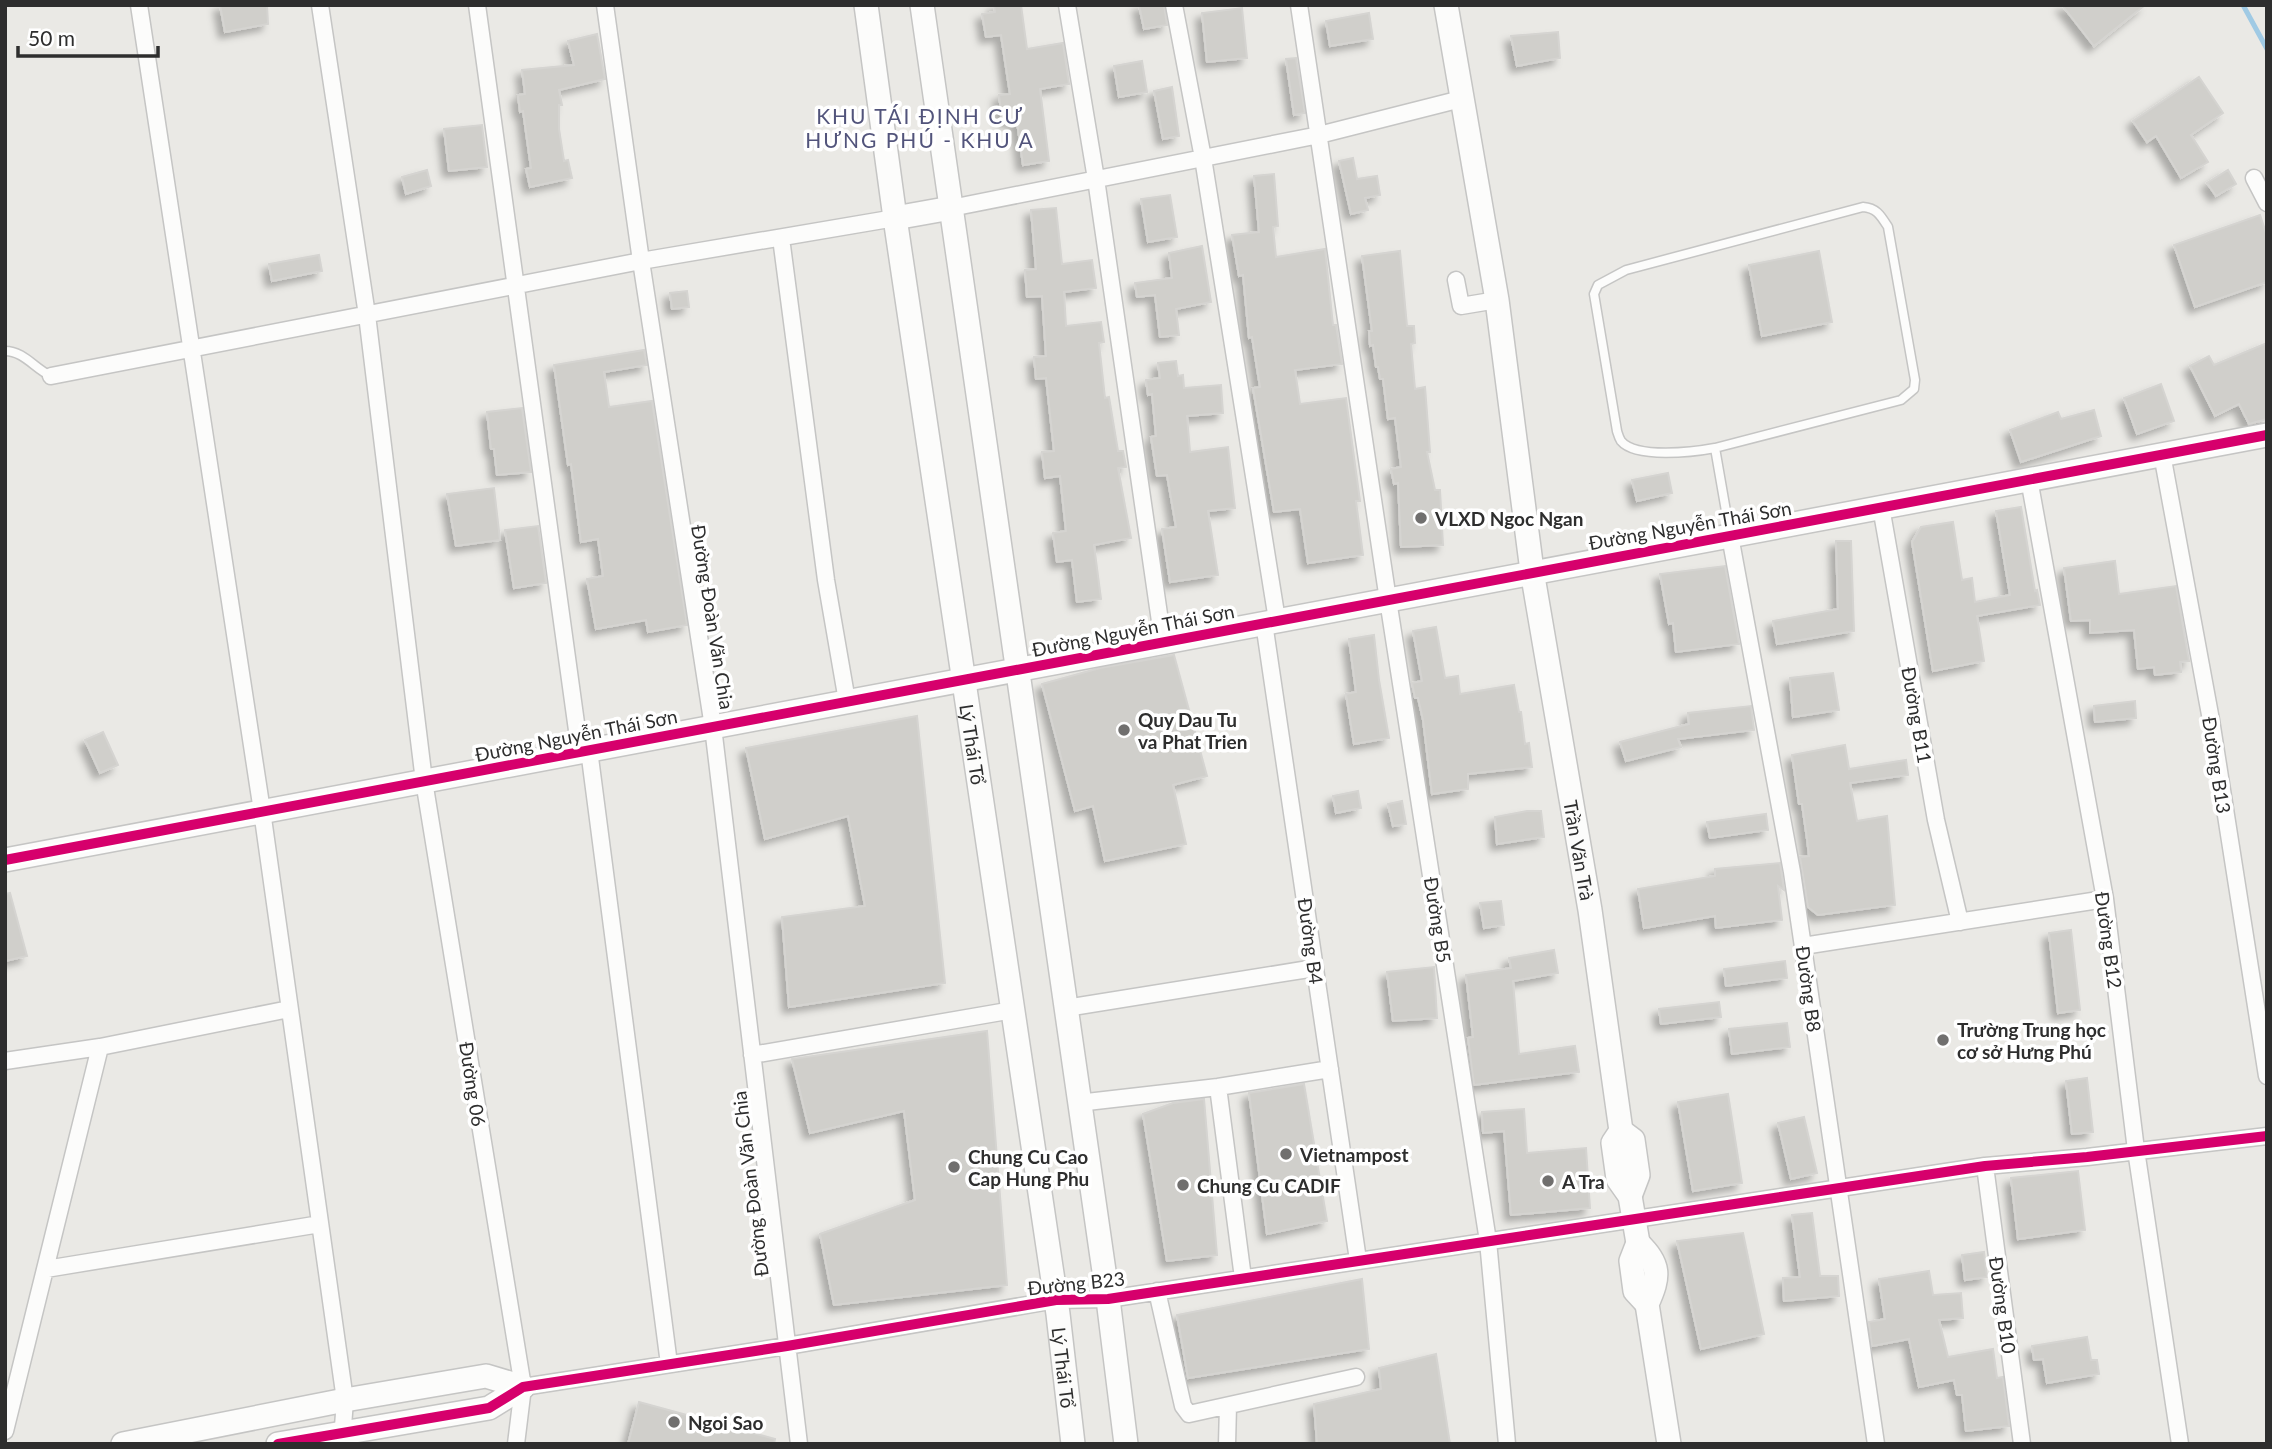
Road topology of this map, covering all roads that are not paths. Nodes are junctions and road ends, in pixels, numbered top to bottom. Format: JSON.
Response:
{"nodes":[{"id":1,"x":139,"y":5,"type":"edge"},
{"id":2,"x":320,"y":5,"type":"edge"},
{"id":3,"x":477,"y":5,"type":"edge"},
{"id":4,"x":605,"y":5,"type":"edge"},
{"id":5,"x":866,"y":5,"type":"edge"},
{"id":6,"x":922,"y":5,"type":"edge"},
{"id":7,"x":1067,"y":5,"type":"edge"},
{"id":8,"x":1174,"y":5,"type":"edge"},
{"id":9,"x":1300,"y":5,"type":"edge"},
{"id":10,"x":1446,"y":5,"type":"edge"},
{"id":11,"x":1461,"y":99,"type":"junction"},
{"id":12,"x":1319,"y":135,"type":"junction"},
{"id":13,"x":1203,"y":158,"type":"junction"},
{"id":14,"x":2254,"y":178,"type":"dead end"},
{"id":15,"x":1096,"y":179,"type":"junction"},
{"id":16,"x":2267,"y":203,"type":"edge"},
{"id":17,"x":951,"y":208,"type":"junction"},
{"id":18,"x":895,"y":218,"type":"junction"},
{"id":19,"x":781,"y":238,"type":"junction"},
{"id":20,"x":641,"y":261,"type":"junction"},
{"id":21,"x":1456,"y":280,"type":"dead end"},
{"id":22,"x":516,"y":286,"type":"junction"},
{"id":23,"x":1497,"y":300,"type":"junction"},
{"id":24,"x":367,"y":314,"type":"junction"},
{"id":25,"x":191,"y":349,"type":"junction"},
{"id":26,"x":5,"y":351,"type":"edge"},
{"id":27,"x":51,"y":376,"type":"joint"},
{"id":28,"x":2267,"y":435,"type":"edge"},
{"id":29,"x":1715,"y":448,"type":"junction"},
{"id":30,"x":2162,"y":454,"type":"junction"},
{"id":31,"x":2029,"y":479,"type":"junction"},
{"id":32,"x":1881,"y":507,"type":"junction"},
{"id":33,"x":1730,"y":536,"type":"junction"},
{"id":34,"x":1532,"y":571,"type":"junction"},
{"id":35,"x":1388,"y":600,"type":"junction"},
{"id":36,"x":1271,"y":622,"type":"junction"},
{"id":37,"x":1163,"y":642,"type":"junction"},
{"id":38,"x":1018,"y":669,"type":"junction"},
{"id":39,"x":964,"y":679,"type":"junction"},
{"id":40,"x":847,"y":701,"type":"junction"},
{"id":41,"x":713,"y":727,"type":"junction"},
{"id":42,"x":585,"y":751,"type":"junction"},
{"id":43,"x":424,"y":781,"type":"junction"},
{"id":44,"x":262,"y":811,"type":"junction"},
{"id":45,"x":5,"y":859,"type":"edge"},
{"id":46,"x":2105,"y":900,"type":"junction"},
{"id":47,"x":1960,"y":922,"type":"junction"},
{"id":48,"x":1803,"y":946,"type":"junction"},
{"id":49,"x":1315,"y":968,"type":"junction"},
{"id":50,"x":1066,"y":1008,"type":"junction"},
{"id":51,"x":289,"y":1009,"type":"junction"},
{"id":52,"x":1013,"y":1010,"type":"junction"},
{"id":53,"x":100,"y":1047,"type":"junction"},
{"id":54,"x":752,"y":1055,"type":"junction"},
{"id":55,"x":5,"y":1061,"type":"edge"},
{"id":56,"x":1330,"y":1069,"type":"junction"},
{"id":57,"x":2267,"y":1076,"type":"edge"},
{"id":58,"x":1218,"y":1087,"type":"junction"},
{"id":59,"x":1078,"y":1103,"type":"junction"},
{"id":60,"x":2267,"y":1136,"type":"edge"},
{"id":61,"x":2136,"y":1150,"type":"junction"},
{"id":62,"x":1985,"y":1166,"type":"junction"},
{"id":63,"x":1839,"y":1189,"type":"junction"},
{"id":64,"x":1632,"y":1207,"type":"junction"},
{"id":65,"x":320,"y":1224,"type":"junction"},
{"id":66,"x":1488,"y":1241,"type":"junction"},
{"id":67,"x":1358,"y":1260,"type":"junction"},
{"id":68,"x":46,"y":1269,"type":"junction"},
{"id":69,"x":1243,"y":1278,"type":"junction"},
{"id":70,"x":1157,"y":1291,"type":"junction"},
{"id":71,"x":1108,"y":1299,"type":"junction"},
{"id":72,"x":1056,"y":1300,"type":"junction"},
{"id":73,"x":788,"y":1346,"type":"junction"},
{"id":74,"x":669,"y":1364,"type":"junction"},
{"id":75,"x":12,"y":1372,"type":"edge"},
{"id":76,"x":1356,"y":1377,"type":"dead end"},
{"id":77,"x":523,"y":1388,"type":"junction"},
{"id":78,"x":345,"y":1400,"type":"junction"},
{"id":79,"x":1228,"y":1406,"type":"junction"},
{"id":80,"x":5,"y":1431,"type":"edge"},
{"id":81,"x":342,"y":1438,"type":"edge"},
{"id":82,"x":122,"y":1444,"type":"edge"},
{"id":83,"x":278,"y":1444,"type":"edge"},
{"id":84,"x":516,"y":1444,"type":"edge"},
{"id":85,"x":799,"y":1444,"type":"edge"},
{"id":86,"x":1073,"y":1444,"type":"edge"},
{"id":87,"x":1126,"y":1444,"type":"edge"},
{"id":88,"x":1227,"y":1444,"type":"edge"},
{"id":89,"x":1507,"y":1444,"type":"edge"},
{"id":90,"x":1669,"y":1444,"type":"edge"},
{"id":91,"x":1876,"y":1444,"type":"edge"},
{"id":92,"x":2022,"y":1444,"type":"edge"},
{"id":93,"x":2180,"y":1444,"type":"edge"}],
"edges":[{"from":1,"to":25,"type":"street"},
{"from":2,"to":24,"type":"street","name":"Đường 06"},
{"from":3,"to":22,"type":"street"},
{"from":4,"to":20,"type":"street","name":"Đường Đoàn Văn Chia"},
{"from":5,"to":18,"type":"street","name":"Lý Thái Tổ"},
{"from":6,"to":17,"type":"street"},
{"from":7,"to":15,"type":"street"},
{"from":8,"to":13,"type":"street","name":"Đường B4"},
{"from":9,"to":12,"type":"street","name":"Đường B5"},
{"from":10,"to":11,"type":"street","name":"Trần Văn Trà"},
{"from":11,"to":12,"type":"street"},
{"from":11,"to":23,"type":"street","name":"Trần Văn Trà"},
{"from":12,"to":13,"type":"street"},
{"from":12,"to":35,"type":"street","name":"Đường B5"},
{"from":13,"to":15,"type":"street"},
{"from":13,"to":36,"type":"street","name":"Đường B4"},
{"from":14,"to":16,"type":"street"},
{"from":15,"to":17,"type":"street"},
{"from":15,"to":37,"type":"street"},
{"from":17,"to":18,"type":"street"},
{"from":17,"to":38,"type":"street"},
{"from":18,"to":19,"type":"street"},
{"from":18,"to":39,"type":"street","name":"Lý Thái Tổ"},
{"from":19,"to":20,"type":"street"},
{"from":19,"to":40,"type":"street"},
{"from":20,"to":22,"type":"street"},
{"from":20,"to":41,"type":"street","name":"Đường Đoàn Văn Chia"},
{"from":21,"to":23,"type":"street"},
{"from":22,"to":24,"type":"street"},
{"from":22,"to":42,"type":"street"},
{"from":23,"to":34,"type":"street","name":"Trần Văn Trà"},
{"from":24,"to":25,"type":"street"},
{"from":24,"to":43,"type":"street","name":"Đường 06"},
{"from":25,"to":27,"type":"street"},
{"from":25,"to":44,"type":"street"},
{"from":26,"to":27,"type":"lane"},
{"from":28,"to":30,"type":"street","name":"Đường Nguyễn Thái Sơn"},
{"from":29,"to":29,"type":"lane"},
{"from":29,"to":33,"type":"lane"},
{"from":30,"to":31,"type":"street","name":"Đường Nguyễn Thái Sơn"},
{"from":30,"to":57,"type":"street","name":"Đường B13"},
{"from":31,"to":32,"type":"street","name":"Đường Nguyễn Thái Sơn"},
{"from":31,"to":46,"type":"street","name":"Đường B12"},
{"from":32,"to":33,"type":"street","name":"Đường Nguyễn Thái Sơn"},
{"from":32,"to":47,"type":"street","name":"Đường B11"},
{"from":33,"to":34,"type":"street","name":"Đường Nguyễn Thái Sơn"},
{"from":33,"to":48,"type":"street","name":"Đường B8"},
{"from":34,"to":35,"type":"street","name":"Đường Nguyễn Thái Sơn"},
{"from":34,"to":64,"type":"street","name":"Trần Văn Trà"},
{"from":35,"to":36,"type":"street","name":"Đường Nguyễn Thái Sơn"},
{"from":35,"to":66,"type":"street","name":"Đường B5"},
{"from":36,"to":37,"type":"street","name":"Đường Nguyễn Thái Sơn"},
{"from":36,"to":49,"type":"street","name":"Đường B4"},
{"from":37,"to":38,"type":"street","name":"Đường Nguyễn Thái Sơn"},
{"from":38,"to":39,"type":"street","name":"Đường Nguyễn Thái Sơn"},
{"from":38,"to":50,"type":"street"},
{"from":39,"to":40,"type":"street","name":"Đường Nguyễn Thái Sơn"},
{"from":39,"to":52,"type":"street","name":"Lý Thái Tổ"},
{"from":40,"to":41,"type":"street","name":"Đường Nguyễn Thái Sơn"},
{"from":41,"to":42,"type":"street","name":"Đường Nguyễn Thái Sơn"},
{"from":41,"to":54,"type":"street","name":"Đường Đoàn Văn Chia"},
{"from":42,"to":43,"type":"street","name":"Đường Nguyễn Thái Sơn"},
{"from":42,"to":74,"type":"street"},
{"from":43,"to":44,"type":"street","name":"Đường Nguyễn Thái Sơn"},
{"from":43,"to":77,"type":"street","name":"Đường 06"},
{"from":44,"to":45,"type":"street","name":"Đường Nguyễn Thái Sơn"},
{"from":44,"to":51,"type":"street"},
{"from":46,"to":47,"type":"street"},
{"from":46,"to":61,"type":"street","name":"Đường B12"},
{"from":47,"to":48,"type":"street"},
{"from":48,"to":63,"type":"street","name":"Đường B8"},
{"from":49,"to":50,"type":"street"},
{"from":49,"to":56,"type":"street","name":"Đường B4"},
{"from":50,"to":59,"type":"street"},
{"from":51,"to":53,"type":"street"},
{"from":51,"to":65,"type":"street"},
{"from":52,"to":54,"type":"street"},
{"from":52,"to":72,"type":"street","name":"Lý Thái Tổ"},
{"from":53,"to":55,"type":"street"},
{"from":53,"to":68,"type":"street"},
{"from":54,"to":73,"type":"street","name":"Đường Đoàn Văn Chia"},
{"from":56,"to":58,"type":"street"},
{"from":56,"to":67,"type":"street","name":"Đường B4"},
{"from":58,"to":59,"type":"street"},
{"from":58,"to":69,"type":"street"},
{"from":59,"to":71,"type":"street"},
{"from":60,"to":61,"type":"street","name":"Đường B23"},
{"from":61,"to":62,"type":"street","name":"Đường B23"},
{"from":61,"to":93,"type":"street","name":"Đường B12"},
{"from":62,"to":63,"type":"street","name":"Đường B23"},
{"from":62,"to":92,"type":"street","name":"Đường B10"},
{"from":63,"to":64,"type":"street","name":"Đường B23"},
{"from":63,"to":91,"type":"street","name":"Đường B8"},
{"from":64,"to":66,"type":"street","name":"Đường B23"},
{"from":64,"to":90,"type":"street","name":"Trần Văn Trà"},
{"from":65,"to":68,"type":"street"},
{"from":65,"to":78,"type":"street"},
{"from":66,"to":67,"type":"street","name":"Đường B23"},
{"from":66,"to":89,"type":"street","name":"Đường B5"},
{"from":67,"to":69,"type":"street","name":"Đường B23"},
{"from":68,"to":75,"type":"street"},
{"from":69,"to":70,"type":"street","name":"Đường B23"},
{"from":70,"to":71,"type":"street","name":"Đường B23"},
{"from":70,"to":79,"type":"street"},
{"from":71,"to":72,"type":"street","name":"Đường B23"},
{"from":71,"to":87,"type":"street"},
{"from":72,"to":73,"type":"street","name":"Đường B23"},
{"from":72,"to":86,"type":"street","name":"Lý Thái Tổ"},
{"from":73,"to":74,"type":"street","name":"Đường B23"},
{"from":73,"to":85,"type":"street","name":"Đường Đoàn Văn Chia"},
{"from":74,"to":77,"type":"street","name":"Đường B23"},
{"from":75,"to":80,"type":"street"},
{"from":76,"to":79,"type":"street"},
{"from":77,"to":78,"type":"street"},
{"from":77,"to":81,"type":"street"},
{"from":77,"to":84,"type":"street","name":"Đường 06"},
{"from":78,"to":81,"type":"street"},
{"from":78,"to":82,"type":"street"},
{"from":79,"to":88,"type":"street"},
{"from":81,"to":83,"type":"street"}]}
